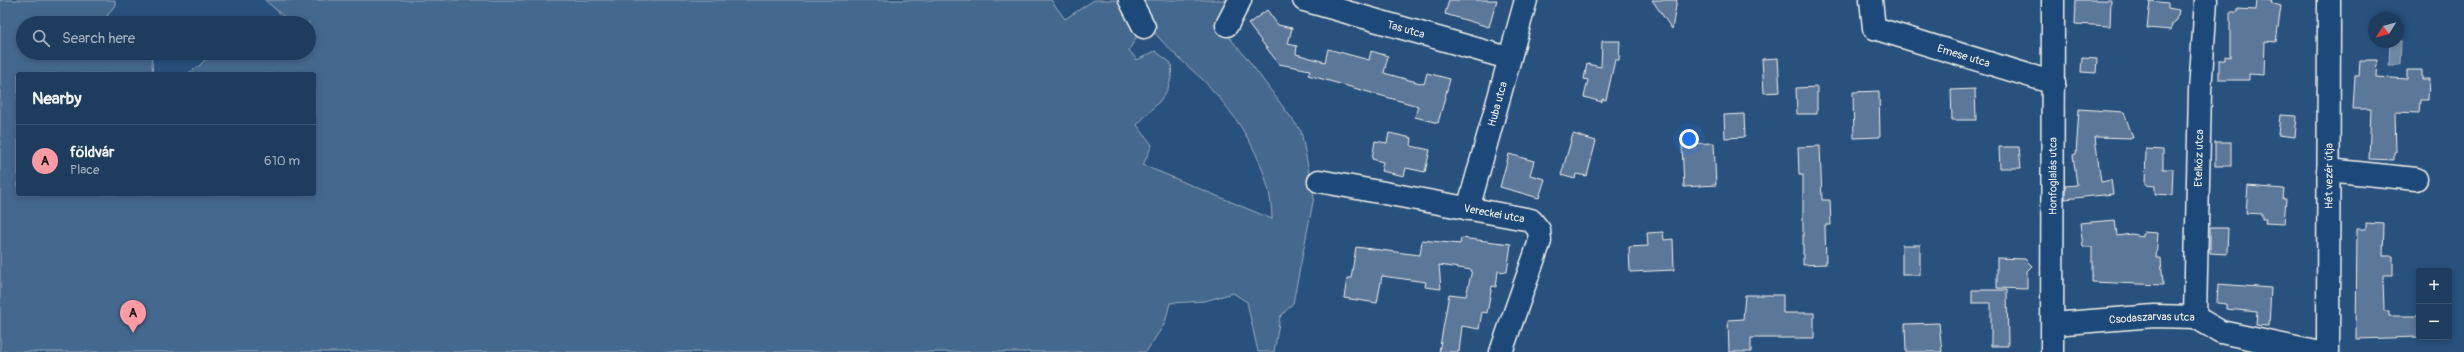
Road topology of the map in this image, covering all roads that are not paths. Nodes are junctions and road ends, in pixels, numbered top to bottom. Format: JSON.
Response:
{"nodes":[{"id":1,"x":1130,"y":0,"type":"edge"},
{"id":2,"x":1240,"y":0,"type":"edge"},
{"id":3,"x":1304,"y":0,"type":"edge"},
{"id":4,"x":1526,"y":0,"type":"edge"},
{"id":5,"x":1871,"y":0,"type":"edge"},
{"id":6,"x":2053,"y":0,"type":"edge"},
{"id":7,"x":2206,"y":0,"type":"edge"},
{"id":8,"x":2329,"y":0,"type":"edge"},
{"id":9,"x":1227,"y":24,"type":"dead end"},
{"id":10,"x":1144,"y":27,"type":"dead end"},
{"id":11,"x":1508,"y":58,"type":"junction"},
{"id":12,"x":2054,"y":83,"type":"junction"},
{"id":13,"x":2328,"y":170,"type":"junction"},
{"id":14,"x":2416,"y":179,"type":"dead end"},
{"id":15,"x":1319,"y":181,"type":"dead end"},
{"id":16,"x":1468,"y":209,"type":"junction"},
{"id":17,"x":2195,"y":317,"type":"junction"},
{"id":18,"x":2054,"y":324,"type":"junction"},
{"id":19,"x":1501,"y":352,"type":"edge"},
{"id":20,"x":2052,"y":352,"type":"edge"},
{"id":21,"x":2315,"y":352,"type":"edge"},
{"id":22,"x":2328,"y":352,"type":"edge"}],
"edges":[{"from":1,"to":10,"type":"street"},
{"from":2,"to":9,"type":"street"},
{"from":3,"to":11,"type":"street","name":"Tas utca"},
{"from":4,"to":11,"type":"street","name":"Huba utca"},
{"from":5,"to":12,"type":"street","name":"Emese utca"},
{"from":6,"to":12,"type":"street","name":"Honfoglalás utca"},
{"from":7,"to":17,"type":"street","name":"Etelköz utca"},
{"from":8,"to":13,"type":"street","name":"Hét vezér útja"},
{"from":11,"to":16,"type":"street","name":"Huba utca"},
{"from":12,"to":18,"type":"street","name":"Honfoglalás utca"},
{"from":13,"to":14,"type":"street"},
{"from":13,"to":22,"type":"street","name":"Hét vezér útja"},
{"from":15,"to":16,"type":"street","name":"Vereckei utca"},
{"from":16,"to":19,"type":"street","name":"Vereckei utca"},
{"from":17,"to":18,"type":"street","name":"Csodaszarvas utca"},
{"from":17,"to":21,"type":"street","name":"Csodaszarvas utca"},
{"from":18,"to":20,"type":"street","name":"Honfoglalás utca"}]}
